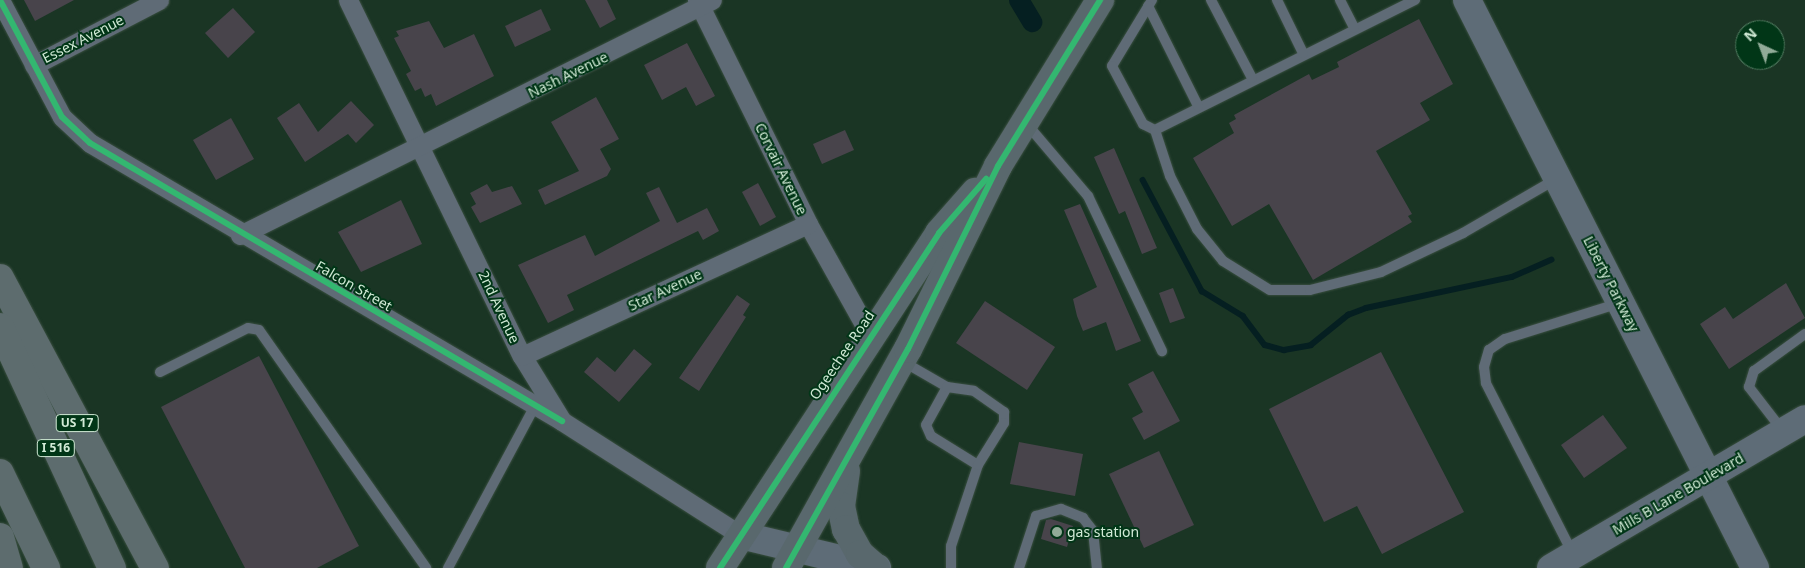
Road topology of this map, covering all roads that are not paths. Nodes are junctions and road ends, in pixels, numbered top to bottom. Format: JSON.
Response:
{"nodes":[{"id":1,"x":0,"y":0,"type":"edge"},
{"id":2,"x":159,"y":0,"type":"edge"},
{"id":3,"x":348,"y":0,"type":"edge"},
{"id":4,"x":1100,"y":0,"type":"edge"},
{"id":5,"x":1211,"y":0,"type":"edge"},
{"id":6,"x":1276,"y":0,"type":"edge"},
{"id":7,"x":1340,"y":0,"type":"edge"},
{"id":8,"x":1415,"y":0,"type":"edge"},
{"id":9,"x":1467,"y":0,"type":"edge"},
{"id":10,"x":703,"y":2,"type":"edge"},
{"id":11,"x":1403,"y":2,"type":"edge"},
{"id":12,"x":1150,"y":3,"type":"edge"},
{"id":13,"x":1354,"y":28,"type":"junction"},
{"id":14,"x":1303,"y":53,"type":"junction"},
{"id":15,"x":34,"y":65,"type":"junction"},
{"id":16,"x":1252,"y":78,"type":"junction"},
{"id":17,"x":1198,"y":106,"type":"junction"},
{"id":18,"x":1025,"y":122,"type":"junction"},
{"id":19,"x":1155,"y":130,"type":"junction"},
{"id":20,"x":423,"y":146,"type":"junction"},
{"id":21,"x":998,"y":166,"type":"junction"},
{"id":22,"x":1557,"y":178,"type":"junction"},
{"id":23,"x":808,"y":224,"type":"junction"},
{"id":24,"x":240,"y":235,"type":"junction"},
{"id":25,"x":0,"y":278,"type":"edge"},
{"id":26,"x":1620,"y":303,"type":"junction"},
{"id":27,"x":0,"y":327,"type":"edge"},
{"id":28,"x":1805,"y":334,"type":"edge"},
{"id":29,"x":870,"y":335,"type":"junction"},
{"id":30,"x":1162,"y":351,"type":"dead end"},
{"id":31,"x":522,"y":356,"type":"junction"},
{"id":32,"x":902,"y":361,"type":"junction"},
{"id":33,"x":160,"y":372,"type":"dead end"},
{"id":34,"x":947,"y":387,"type":"junction"},
{"id":35,"x":535,"y":406,"type":"junction"},
{"id":36,"x":562,"y":421,"type":"junction"},
{"id":37,"x":1794,"y":426,"type":"edge"},
{"id":38,"x":850,"y":455,"type":"junction"},
{"id":39,"x":978,"y":464,"type":"junction"},
{"id":40,"x":0,"y":473,"type":"edge"},
{"id":41,"x":1708,"y":476,"type":"junction"},
{"id":42,"x":740,"y":535,"type":"junction"},
{"id":43,"x":0,"y":537,"type":"edge"},
{"id":44,"x":791,"y":560,"type":"edge"},
{"id":45,"x":1562,"y":561,"type":"edge"},
{"id":46,"x":9,"y":568,"type":"edge"},
{"id":47,"x":46,"y":568,"type":"edge"},
{"id":48,"x":112,"y":568,"type":"edge"},
{"id":49,"x":155,"y":568,"type":"edge"},
{"id":50,"x":426,"y":568,"type":"edge"},
{"id":51,"x":448,"y":568,"type":"edge"},
{"id":52,"x":720,"y":568,"type":"edge"},
{"id":53,"x":876,"y":568,"type":"edge"},
{"id":54,"x":951,"y":568,"type":"edge"},
{"id":55,"x":1019,"y":568,"type":"edge"},
{"id":56,"x":1097,"y":568,"type":"edge"},
{"id":57,"x":1755,"y":568,"type":"edge"}],
"edges":[{"from":1,"to":15,"type":"street","name":"Falcon Street"},
{"from":2,"to":15,"type":"street","name":"Essex Avenue"},
{"from":3,"to":20,"type":"street","name":"2nd Avenue"},
{"from":4,"to":18,"type":"main road","name":"Ogeechee Road"},
{"from":5,"to":16,"type":"lane"},
{"from":6,"to":14,"type":"lane"},
{"from":7,"to":13,"type":"lane"},
{"from":8,"to":11,"type":"lane"},
{"from":9,"to":22,"type":"street","name":"Liberty Parkway"},
{"from":10,"to":20,"type":"street","name":"Nash Avenue"},
{"from":10,"to":23,"type":"street","name":"Corvair Avenue"},
{"from":11,"to":13,"type":"lane"},
{"from":12,"to":17,"type":"lane"},
{"from":12,"to":19,"type":"lane"},
{"from":13,"to":14,"type":"lane"},
{"from":14,"to":16,"type":"lane"},
{"from":15,"to":24,"type":"street","name":"Falcon Street"},
{"from":16,"to":17,"type":"lane"},
{"from":17,"to":19,"type":"lane"},
{"from":18,"to":21,"type":"main road","name":"Ogeechee Road"},
{"from":18,"to":30,"type":"lane"},
{"from":19,"to":22,"type":"lane"},
{"from":20,"to":24,"type":"street","name":"Nash Avenue"},
{"from":20,"to":31,"type":"street","name":"2nd Avenue"},
{"from":21,"to":29,"type":"main road","name":"Ogeechee Road"},
{"from":21,"to":32,"type":"main road","name":"Ogeechee Road"},
{"from":22,"to":26,"type":"street","name":"Liberty Parkway"},
{"from":23,"to":29,"type":"street","name":"Corvair Avenue"},
{"from":23,"to":31,"type":"street","name":"Star Avenue"},
{"from":24,"to":35,"type":"street","name":"Falcon Street"},
{"from":25,"to":49,"type":"highway","number":"US 17"},
{"from":26,"to":41,"type":"street","name":"Liberty Parkway"},
{"from":26,"to":45,"type":"lane"},
{"from":27,"to":48,"type":"highway","number":"I 516"},
{"from":28,"to":37,"type":"lane"},
{"from":29,"to":42,"type":"main road","name":"Ogeechee Road"},
{"from":31,"to":36,"type":"street","name":"2nd Avenue"},
{"from":32,"to":34,"type":"lane"},
{"from":32,"to":38,"type":"main road","name":"Ogeechee Road"},
{"from":33,"to":50,"type":"lane"},
{"from":34,"to":39,"type":"lane"},
{"from":34,"to":39,"type":"lane"},
{"from":35,"to":36,"type":"street","name":"Falcon Street"},
{"from":35,"to":51,"type":"lane"},
{"from":36,"to":42,"type":"street","name":"2nd Avenue"},
{"from":37,"to":41,"type":"street","name":"Mills B Lane Boulevard"},
{"from":38,"to":44,"type":"main road","name":"Ogeechee Road"},
{"from":38,"to":53,"type":"main road"},
{"from":39,"to":54,"type":"lane"},
{"from":40,"to":47,"type":"highway"},
{"from":41,"to":45,"type":"street","name":"Mills B Lane Boulevard"},
{"from":41,"to":57,"type":"street","name":"Liberty Parkway"},
{"from":42,"to":44,"type":"street"},
{"from":42,"to":52,"type":"main road","name":"Ogeechee Road"},
{"from":43,"to":46,"type":"highway"},
{"from":44,"to":53,"type":"street"},
{"from":55,"to":56,"type":"lane"}]}
